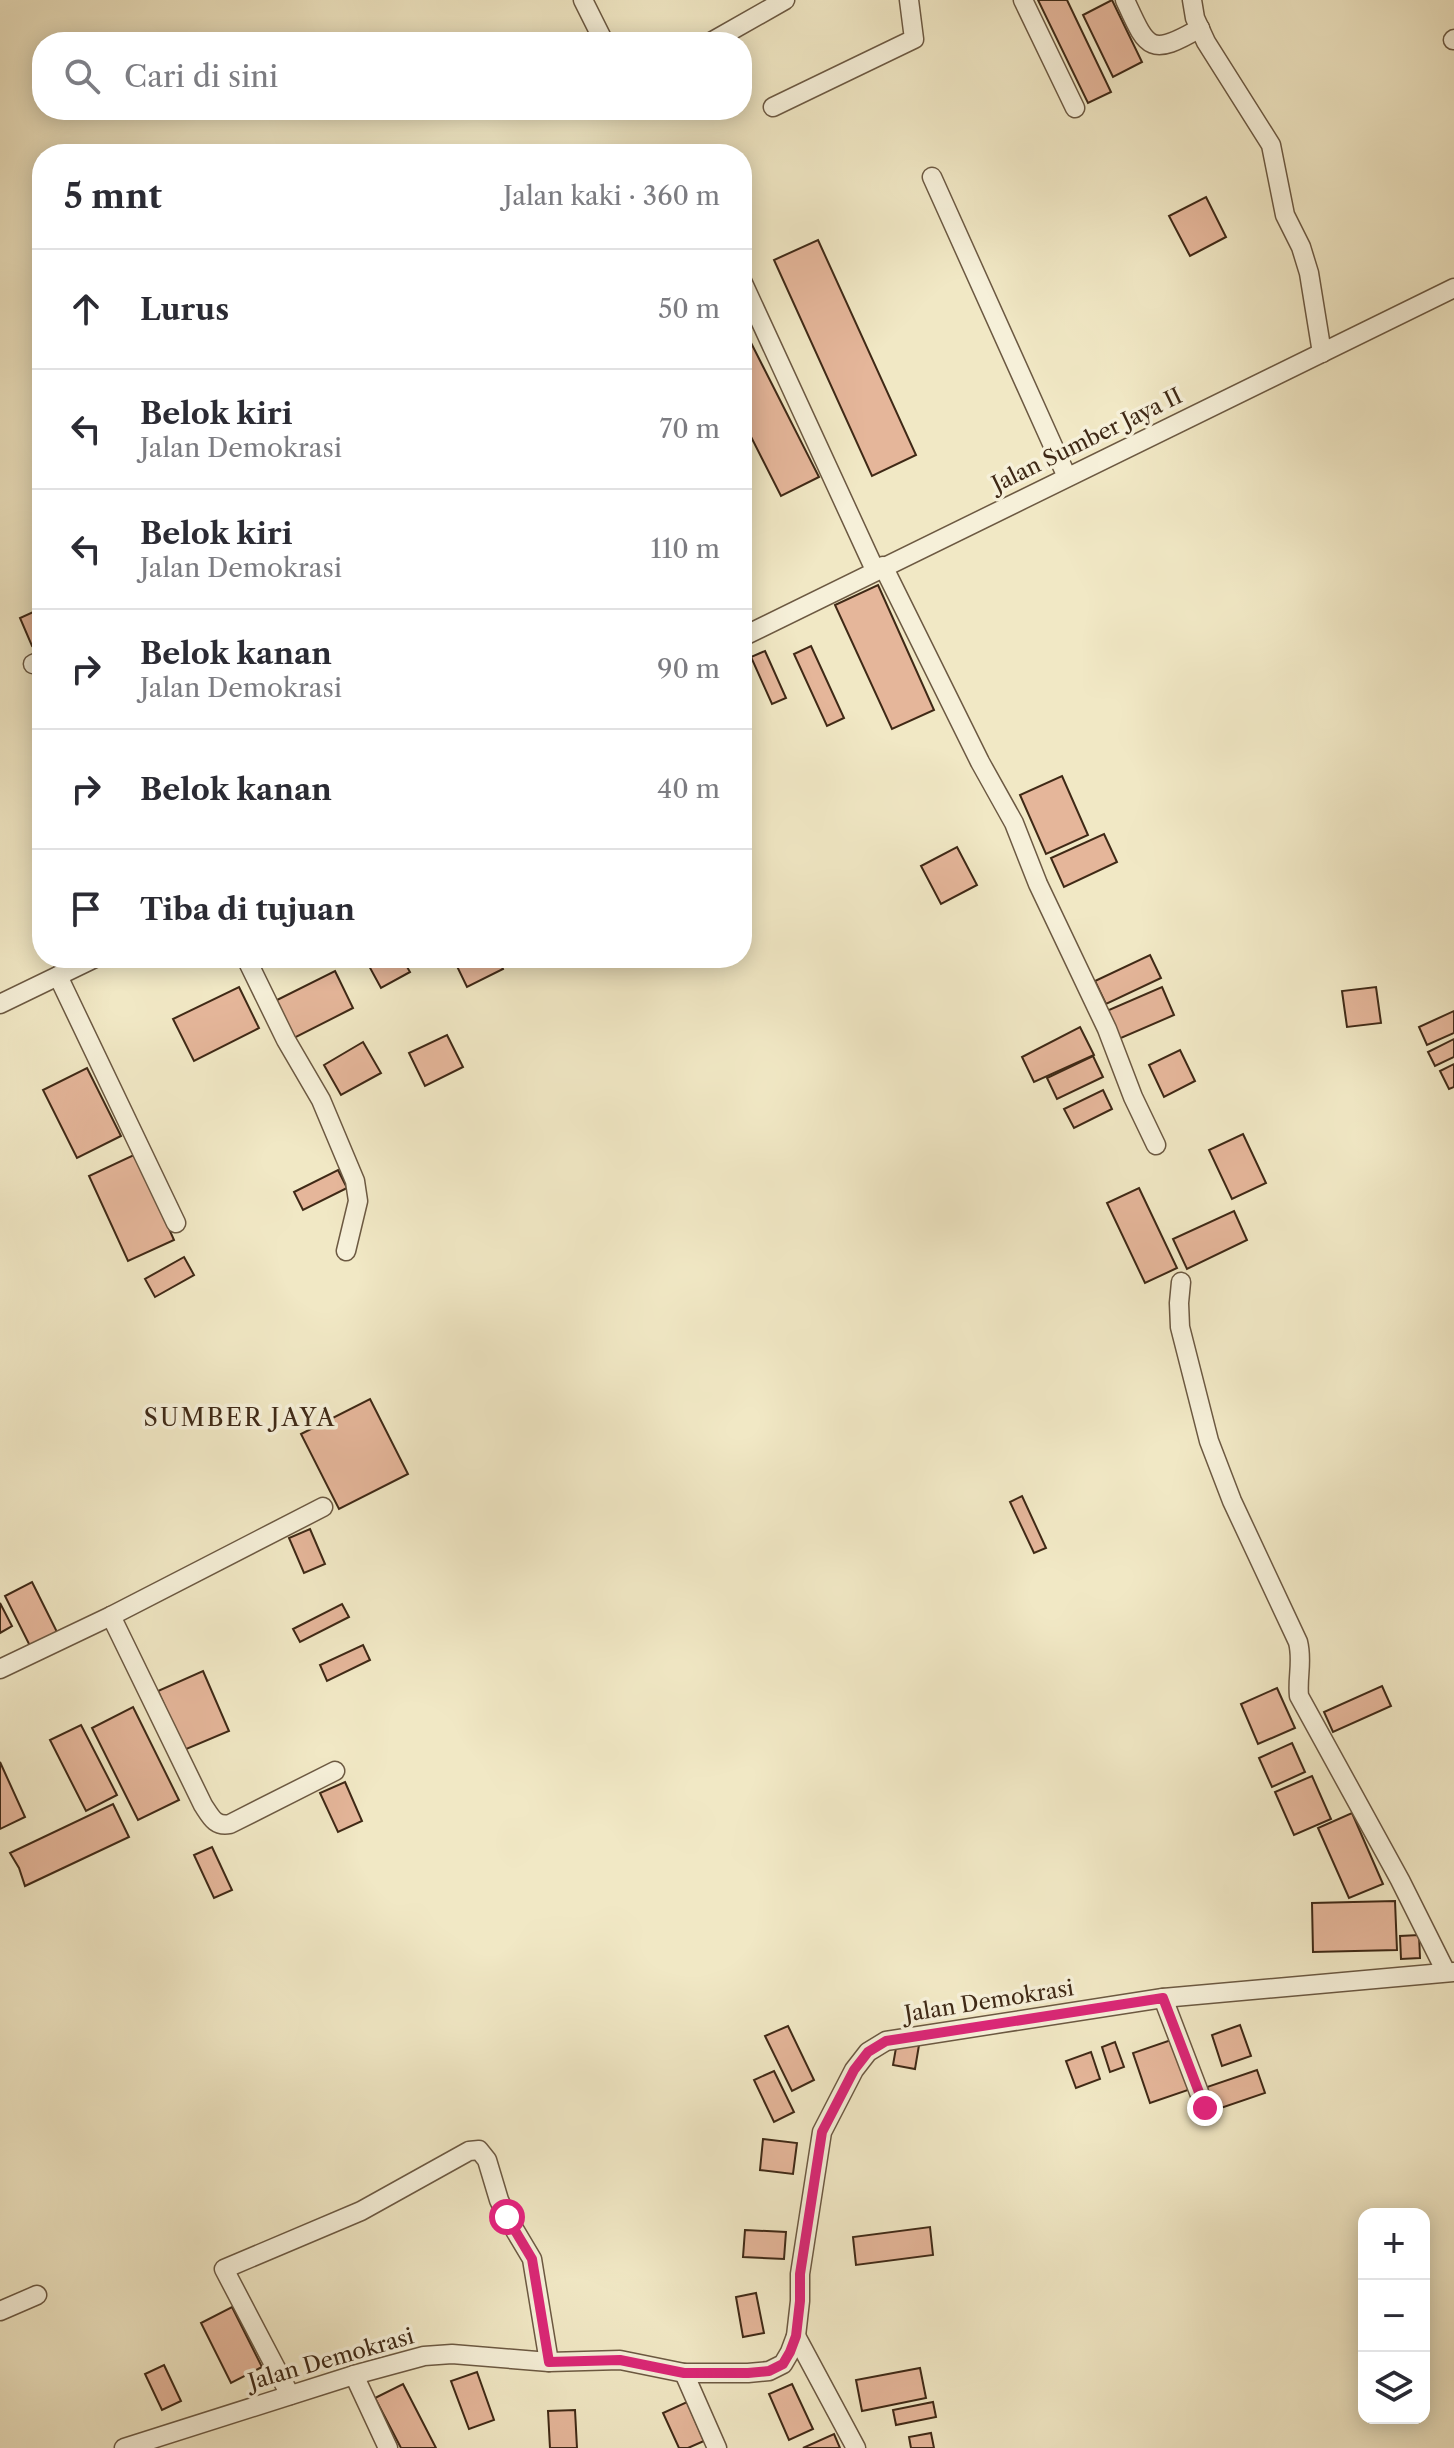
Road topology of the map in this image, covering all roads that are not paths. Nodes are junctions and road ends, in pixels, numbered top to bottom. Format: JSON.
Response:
{"nodes":[{"id":1,"x":583,"y":0,"type":"edge"},
{"id":2,"x":785,"y":0,"type":"edge"},
{"id":3,"x":909,"y":0,"type":"edge"},
{"id":4,"x":1023,"y":0,"type":"edge"},
{"id":5,"x":1125,"y":0,"type":"edge"},
{"id":6,"x":1192,"y":0,"type":"edge"},
{"id":7,"x":1200,"y":28,"type":"junction"},
{"id":8,"x":599,"y":32,"type":"edge"},
{"id":9,"x":729,"y":32,"type":"edge"},
{"id":10,"x":773,"y":107,"type":"dead end"},
{"id":11,"x":1075,"y":108,"type":"dead end"},
{"id":12,"x":932,"y":177,"type":"dead end"},
{"id":13,"x":1454,"y":288,"type":"edge"},
{"id":14,"x":752,"y":302,"type":"edge"},
{"id":15,"x":1322,"y":353,"type":"junction"},
{"id":16,"x":1067,"y":477,"type":"junction"},
{"id":17,"x":879,"y":568,"type":"junction"},
{"id":18,"x":752,"y":632,"type":"edge"},
{"id":19,"x":74,"y":968,"type":"edge"},
{"id":20,"x":251,"y":968,"type":"edge"},
{"id":21,"x":58,"y":976,"type":"junction"},
{"id":22,"x":0,"y":1004,"type":"edge"},
{"id":23,"x":1156,"y":1145,"type":"dead end"},
{"id":24,"x":176,"y":1223,"type":"dead end"},
{"id":25,"x":346,"y":1251,"type":"dead end"},
{"id":26,"x":1181,"y":1282,"type":"dead end"},
{"id":27,"x":323,"y":1507,"type":"dead end"},
{"id":28,"x":111,"y":1616,"type":"junction"},
{"id":29,"x":0,"y":1669,"type":"edge"},
{"id":30,"x":335,"y":1771,"type":"dead end"},
{"id":31,"x":1450,"y":1972,"type":"edge"},
{"id":32,"x":1163,"y":1998,"type":"junction"},
{"id":33,"x":1205,"y":2108,"type":"dead end"},
{"id":34,"x":37,"y":2295,"type":"dead end"},
{"id":35,"x":0,"y":2311,"type":"edge"},
{"id":36,"x":796,"y":2336,"type":"junction"},
{"id":37,"x":549,"y":2362,"type":"junction"},
{"id":38,"x":684,"y":2373,"type":"junction"},
{"id":39,"x":354,"y":2375,"type":"junction"},
{"id":40,"x":290,"y":2395,"type":"junction"},
{"id":41,"x":137,"y":2446,"type":"edge"},
{"id":42,"x":388,"y":2448,"type":"edge"},
{"id":43,"x":717,"y":2448,"type":"edge"},
{"id":44,"x":856,"y":2448,"type":"edge"}],
"edges":[{"from":1,"to":8,"type":"street"},
{"from":2,"to":9,"type":"street"},
{"from":3,"to":10,"type":"street"},
{"from":4,"to":11,"type":"street"},
{"from":5,"to":7,"type":"street"},
{"from":6,"to":7,"type":"street"},
{"from":7,"to":15,"type":"street"},
{"from":12,"to":16,"type":"street"},
{"from":13,"to":15,"type":"street","name":"Jalan Sumber Jaya II"},
{"from":14,"to":17,"type":"street"},
{"from":15,"to":16,"type":"street","name":"Jalan Sumber Jaya II"},
{"from":16,"to":17,"type":"street","name":"Jalan Sumber Jaya II"},
{"from":17,"to":18,"type":"street","name":"Jalan Sumber Jaya II"},
{"from":17,"to":23,"type":"street"},
{"from":19,"to":21,"type":"street"},
{"from":20,"to":25,"type":"street"},
{"from":21,"to":22,"type":"street"},
{"from":21,"to":24,"type":"street"},
{"from":26,"to":31,"type":"street"},
{"from":27,"to":28,"type":"street"},
{"from":28,"to":29,"type":"street"},
{"from":28,"to":30,"type":"street"},
{"from":31,"to":32,"type":"street","name":"Jalan Demokrasi"},
{"from":32,"to":33,"type":"street"},
{"from":32,"to":36,"type":"street","name":"Jalan Demokrasi"},
{"from":34,"to":35,"type":"street"},
{"from":36,"to":38,"type":"street","name":"Jalan Demokrasi"},
{"from":36,"to":44,"type":"street"},
{"from":37,"to":38,"type":"street","name":"Jalan Demokrasi"},
{"from":37,"to":39,"type":"street","name":"Jalan Demokrasi"},
{"from":37,"to":40,"type":"street"},
{"from":38,"to":43,"type":"street"},
{"from":39,"to":40,"type":"street","name":"Jalan Demokrasi"},
{"from":39,"to":42,"type":"street"},
{"from":40,"to":41,"type":"street","name":"Jalan Demokrasi"}]}
